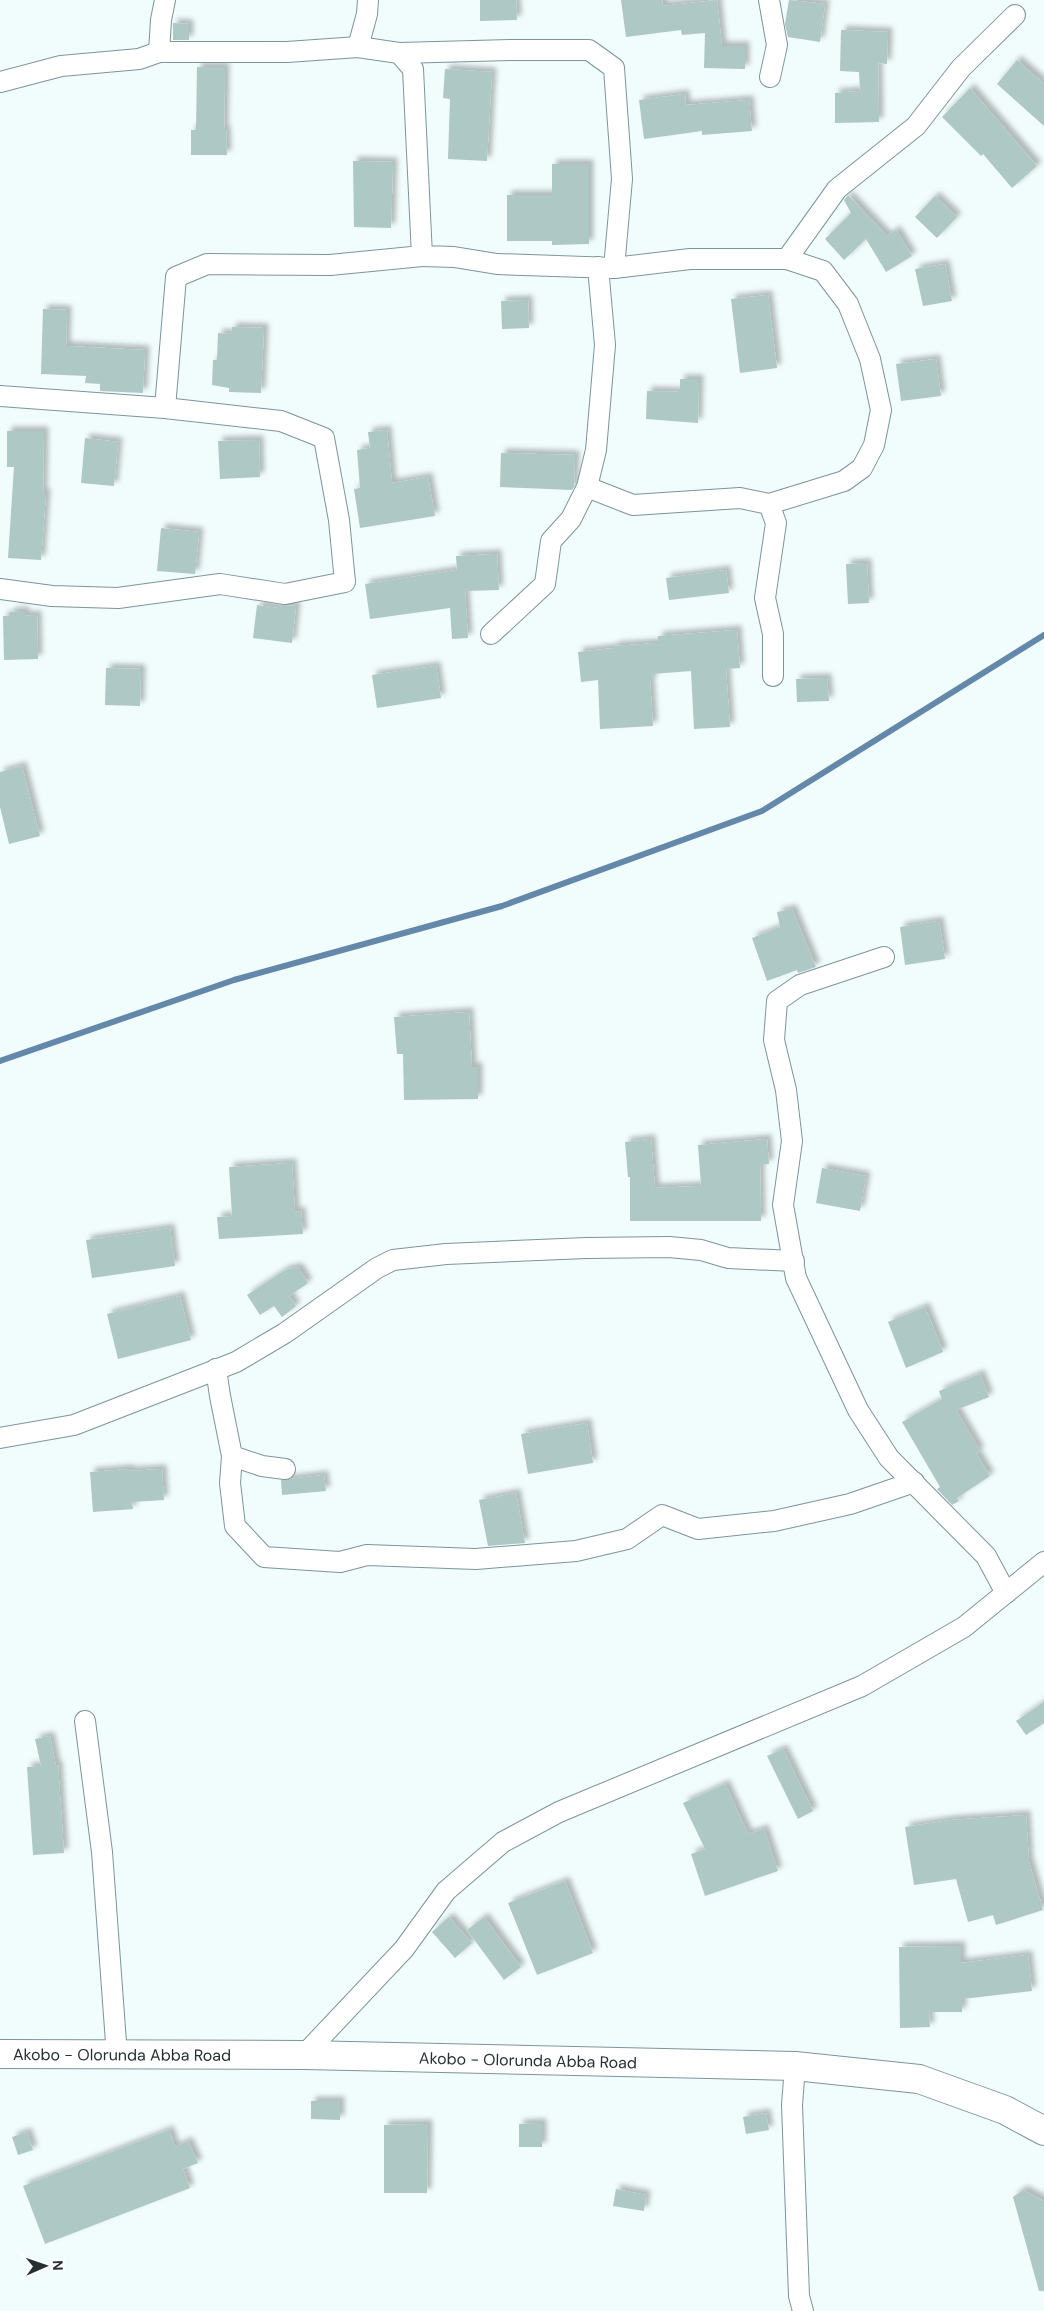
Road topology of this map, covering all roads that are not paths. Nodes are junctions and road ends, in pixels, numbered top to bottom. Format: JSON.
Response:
{"nodes":[{"id":1,"x":165,"y":0,"type":"edge"},
{"id":2,"x":368,"y":0,"type":"edge"},
{"id":3,"x":769,"y":0,"type":"edge"},
{"id":4,"x":1015,"y":15,"type":"dead end"},
{"id":5,"x":358,"y":47,"type":"junction"},
{"id":6,"x":159,"y":52,"type":"junction"},
{"id":7,"x":399,"y":53,"type":"junction"},
{"id":8,"x":770,"y":77,"type":"dead end"},
{"id":9,"x":0,"y":82,"type":"edge"},
{"id":10,"x":422,"y":256,"type":"junction"},
{"id":11,"x":787,"y":259,"type":"junction"},
{"id":12,"x":606,"y":268,"type":"junction"},
{"id":13,"x":0,"y":396,"type":"edge"},
{"id":14,"x":165,"y":408,"type":"junction"},
{"id":15,"x":587,"y":487,"type":"junction"},
{"id":16,"x":769,"y":504,"type":"junction"},
{"id":17,"x":0,"y":589,"type":"edge"},
{"id":18,"x":491,"y":634,"type":"dead end"},
{"id":19,"x":773,"y":676,"type":"dead end"},
{"id":20,"x":884,"y":957,"type":"dead end"},
{"id":21,"x":794,"y":1261,"type":"junction"},
{"id":22,"x":216,"y":1369,"type":"junction"},
{"id":23,"x":0,"y":1438,"type":"edge"},
{"id":24,"x":232,"y":1456,"type":"junction"},
{"id":25,"x":285,"y":1469,"type":"dead end"},
{"id":26,"x":914,"y":1482,"type":"junction"},
{"id":27,"x":1044,"y":1562,"type":"edge"},
{"id":28,"x":1006,"y":1593,"type":"junction"},
{"id":29,"x":85,"y":1722,"type":"dead end"},
{"id":30,"x":0,"y":2054,"type":"edge"},
{"id":31,"x":304,"y":2055,"type":"junction"},
{"id":32,"x":117,"y":2056,"type":"junction"},
{"id":33,"x":795,"y":2066,"type":"junction"},
{"id":34,"x":1044,"y":2131,"type":"edge"},
{"id":35,"x":803,"y":2311,"type":"edge"}],
"edges":[{"from":1,"to":6,"type":"street"},
{"from":2,"to":5,"type":"street"},
{"from":3,"to":8,"type":"street"},
{"from":4,"to":11,"type":"street"},
{"from":5,"to":6,"type":"street"},
{"from":5,"to":7,"type":"street"},
{"from":6,"to":9,"type":"street"},
{"from":7,"to":10,"type":"street"},
{"from":7,"to":12,"type":"street"},
{"from":10,"to":12,"type":"street"},
{"from":10,"to":14,"type":"street"},
{"from":11,"to":12,"type":"street"},
{"from":11,"to":16,"type":"street"},
{"from":12,"to":15,"type":"street"},
{"from":13,"to":14,"type":"street"},
{"from":14,"to":17,"type":"street"},
{"from":15,"to":16,"type":"street"},
{"from":15,"to":18,"type":"street"},
{"from":16,"to":19,"type":"street"},
{"from":20,"to":21,"type":"street"},
{"from":21,"to":22,"type":"street"},
{"from":21,"to":26,"type":"street"},
{"from":22,"to":23,"type":"street"},
{"from":22,"to":24,"type":"street"},
{"from":24,"to":25,"type":"street"},
{"from":24,"to":26,"type":"street"},
{"from":26,"to":28,"type":"street"},
{"from":27,"to":28,"type":"street"},
{"from":28,"to":31,"type":"street"},
{"from":29,"to":32,"type":"street"},
{"from":30,"to":32,"type":"main road","name":"Akobo - Olorunda Abba Road"},
{"from":31,"to":32,"type":"main road","name":"Akobo - Olorunda Abba Road"},
{"from":31,"to":33,"type":"main road","name":"Akobo - Olorunda Abba Road"},
{"from":33,"to":34,"type":"main road","name":"Akobo - Olorunda Abba Road"},
{"from":33,"to":35,"type":"street"}]}
